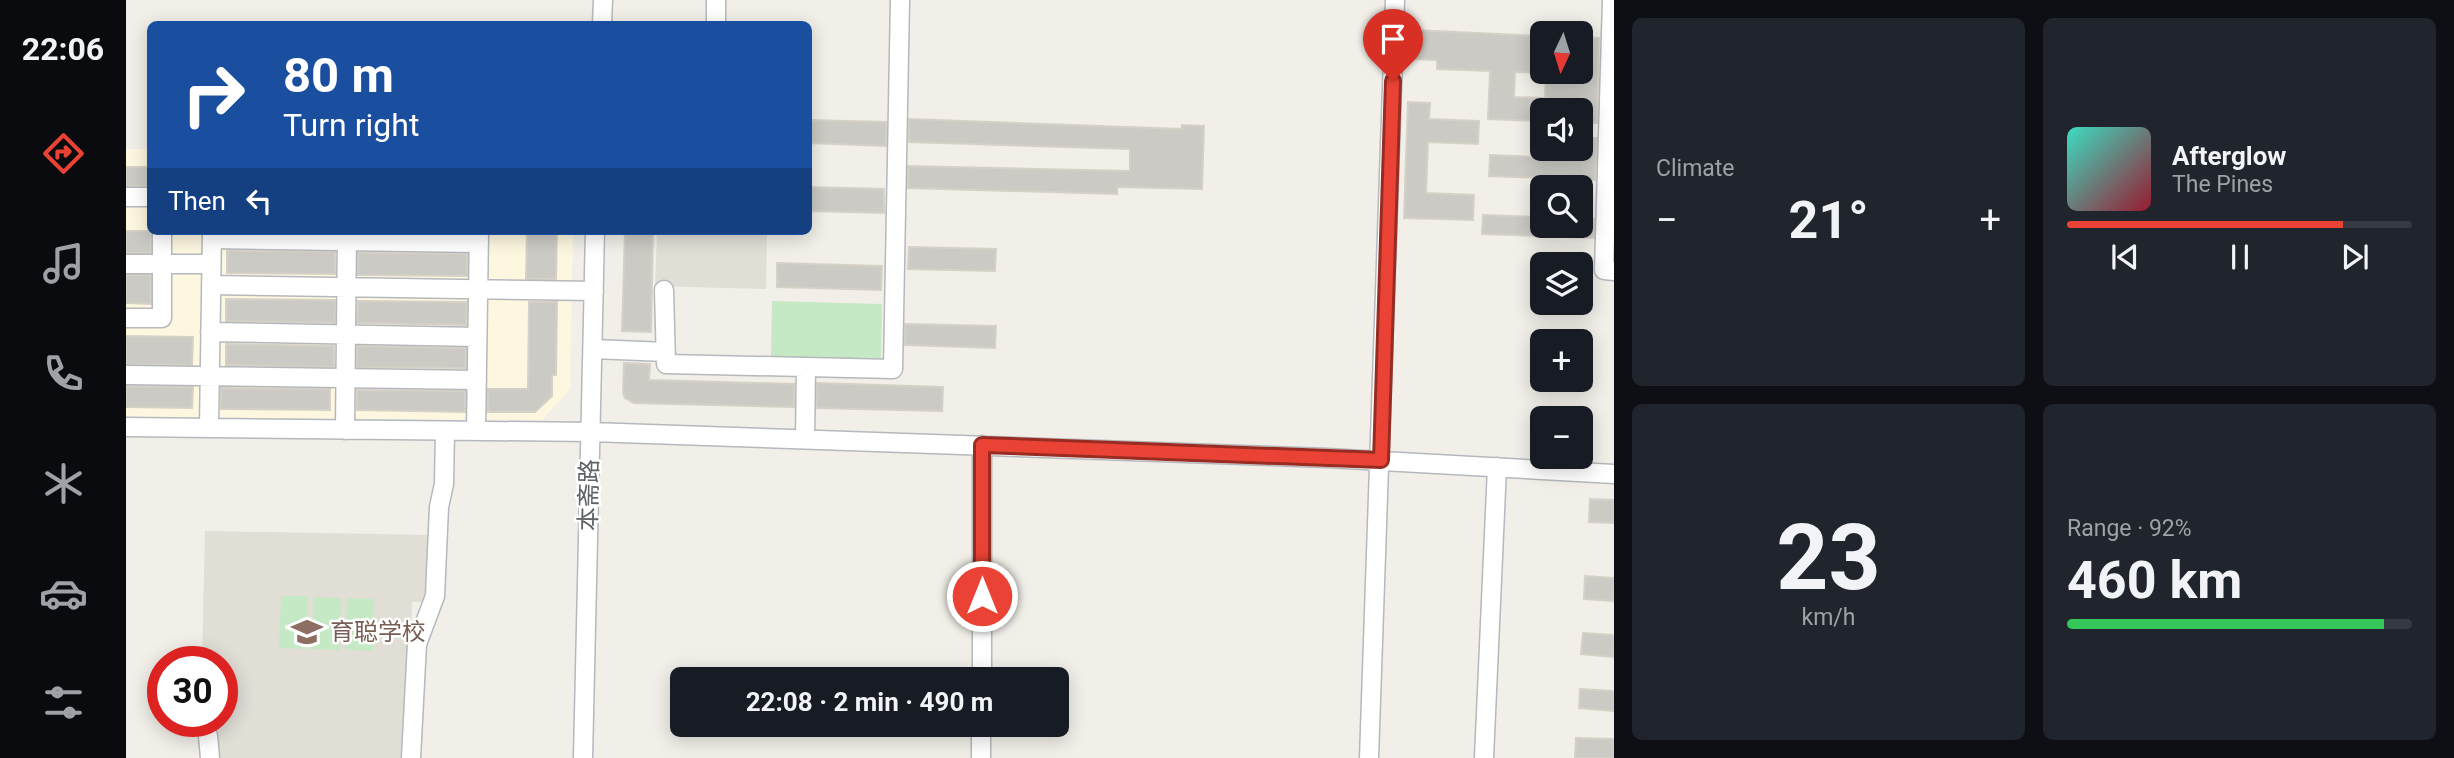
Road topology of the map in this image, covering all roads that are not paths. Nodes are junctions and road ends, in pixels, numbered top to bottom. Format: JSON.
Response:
{"nodes":[{"id":1,"x":603,"y":0,"type":"edge"},
{"id":2,"x":716,"y":0,"type":"edge"},
{"id":3,"x":900,"y":0,"type":"edge"},
{"id":4,"x":1395,"y":0,"type":"edge"},
{"id":5,"x":1612,"y":0,"type":"edge"},
{"id":6,"x":602,"y":21,"type":"edge"},
{"id":7,"x":716,"y":21,"type":"edge"},
{"id":8,"x":126,"y":197,"type":"edge"},
{"id":9,"x":147,"y":197,"type":"edge"},
{"id":10,"x":162,"y":235,"type":"edge"},
{"id":11,"x":212,"y":235,"type":"edge"},
{"id":12,"x":595,"y":235,"type":"edge"},
{"id":13,"x":347,"y":236,"type":"edge"},
{"id":14,"x":479,"y":237,"type":"edge"},
{"id":15,"x":126,"y":264,"type":"edge"},
{"id":16,"x":162,"y":264,"type":"junction"},
{"id":17,"x":211,"y":264,"type":"junction"},
{"id":18,"x":1614,"y":271,"type":"edge"},
{"id":19,"x":211,"y":285,"type":"junction"},
{"id":20,"x":346,"y":287,"type":"junction"},
{"id":21,"x":478,"y":289,"type":"junction"},
{"id":22,"x":664,"y":290,"type":"dead end"},
{"id":23,"x":594,"y":291,"type":"junction"},
{"id":24,"x":126,"y":318,"type":"edge"},
{"id":25,"x":210,"y":332,"type":"junction"},
{"id":26,"x":346,"y":335,"type":"junction"},
{"id":27,"x":477,"y":337,"type":"junction"},
{"id":28,"x":593,"y":349,"type":"junction"},
{"id":29,"x":666,"y":352,"type":"junction"},
{"id":30,"x":806,"y":367,"type":"junction"},
{"id":31,"x":126,"y":375,"type":"edge"},
{"id":32,"x":209,"y":376,"type":"junction"},
{"id":33,"x":345,"y":378,"type":"junction"},
{"id":34,"x":477,"y":380,"type":"junction"},
{"id":35,"x":126,"y":428,"type":"edge"},
{"id":36,"x":209,"y":428,"type":"junction"},
{"id":37,"x":345,"y":430,"type":"junction"},
{"id":38,"x":445,"y":430,"type":"junction"},
{"id":39,"x":476,"y":431,"type":"junction"},
{"id":40,"x":591,"y":432,"type":"junction"},
{"id":41,"x":804,"y":439,"type":"junction"},
{"id":42,"x":982,"y":445,"type":"junction"},
{"id":43,"x":1381,"y":460,"type":"junction"},
{"id":44,"x":1497,"y":467,"type":"junction"},
{"id":45,"x":1614,"y":474,"type":"edge"},
{"id":46,"x":982,"y":667,"type":"edge"},
{"id":47,"x":208,"y":737,"type":"edge"},
{"id":48,"x":981,"y":737,"type":"edge"},
{"id":49,"x":210,"y":758,"type":"edge"},
{"id":50,"x":411,"y":758,"type":"edge"},
{"id":51,"x":583,"y":758,"type":"edge"},
{"id":52,"x":981,"y":758,"type":"edge"},
{"id":53,"x":1369,"y":758,"type":"edge"},
{"id":54,"x":1485,"y":758,"type":"edge"}],
"edges":[{"from":1,"to":6,"type":"street"},
{"from":2,"to":7,"type":"street"},
{"from":3,"to":30,"type":"street"},
{"from":4,"to":43,"type":"street"},
{"from":5,"to":18,"type":"street"},
{"from":8,"to":9,"type":"street"},
{"from":10,"to":16,"type":"street"},
{"from":11,"to":13,"type":"street"},
{"from":11,"to":17,"type":"street"},
{"from":12,"to":23,"type":"street","name":"本斋路"},
{"from":13,"to":14,"type":"street"},
{"from":13,"to":20,"type":"street"},
{"from":14,"to":21,"type":"street"},
{"from":15,"to":16,"type":"street"},
{"from":16,"to":17,"type":"street"},
{"from":16,"to":24,"type":"street"},
{"from":17,"to":19,"type":"street"},
{"from":19,"to":20,"type":"street"},
{"from":19,"to":25,"type":"street"},
{"from":20,"to":21,"type":"street"},
{"from":20,"to":26,"type":"street"},
{"from":21,"to":23,"type":"street"},
{"from":21,"to":27,"type":"street"},
{"from":22,"to":29,"type":"street"},
{"from":23,"to":28,"type":"street","name":"本斋路"},
{"from":25,"to":26,"type":"street"},
{"from":25,"to":32,"type":"street"},
{"from":26,"to":27,"type":"street"},
{"from":26,"to":33,"type":"street"},
{"from":27,"to":34,"type":"street"},
{"from":28,"to":29,"type":"street"},
{"from":28,"to":40,"type":"street","name":"本斋路"},
{"from":29,"to":30,"type":"street"},
{"from":30,"to":41,"type":"street"},
{"from":31,"to":32,"type":"street"},
{"from":32,"to":33,"type":"street"},
{"from":32,"to":36,"type":"street"},
{"from":33,"to":34,"type":"street"},
{"from":33,"to":37,"type":"street"},
{"from":34,"to":39,"type":"street"},
{"from":35,"to":36,"type":"street"},
{"from":36,"to":37,"type":"street"},
{"from":37,"to":38,"type":"street"},
{"from":38,"to":39,"type":"street"},
{"from":38,"to":50,"type":"street"},
{"from":39,"to":40,"type":"street"},
{"from":40,"to":41,"type":"street"},
{"from":40,"to":51,"type":"street","name":"本斋路"},
{"from":41,"to":42,"type":"street"},
{"from":42,"to":43,"type":"street"},
{"from":42,"to":46,"type":"street"},
{"from":43,"to":44,"type":"street"},
{"from":43,"to":53,"type":"street"},
{"from":44,"to":45,"type":"street"},
{"from":44,"to":54,"type":"street"},
{"from":47,"to":49,"type":"street"},
{"from":48,"to":52,"type":"street"}]}
